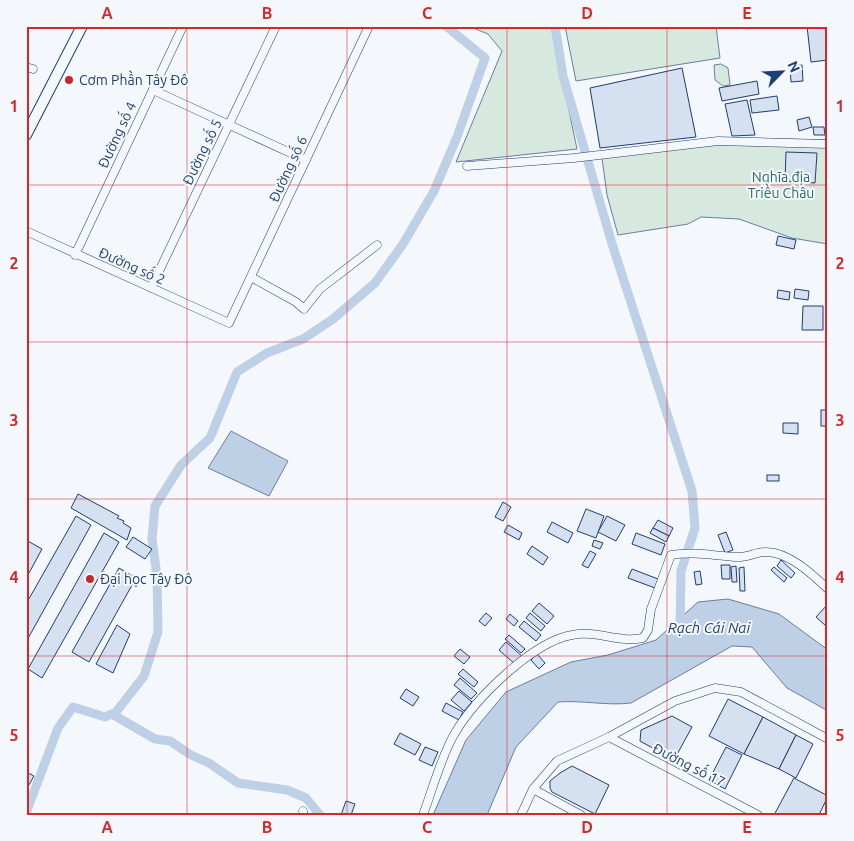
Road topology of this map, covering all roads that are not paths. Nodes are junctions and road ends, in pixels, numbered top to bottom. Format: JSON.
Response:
{"nodes":[{"id":1,"x":82,"y":26,"type":"edge"},
{"id":2,"x":183,"y":26,"type":"edge"},
{"id":3,"x":276,"y":26,"type":"edge"},
{"id":4,"x":369,"y":26,"type":"edge"},
{"id":5,"x":153,"y":90,"type":"junction"},
{"id":6,"x":229,"y":124,"type":"junction"},
{"id":7,"x":26,"y":135,"type":"edge"},
{"id":8,"x":828,"y":144,"type":"edge"},
{"id":9,"x":306,"y":160,"type":"junction"},
{"id":10,"x":466,"y":166,"type":"dead end"},
{"id":11,"x":26,"y":231,"type":"edge"},
{"id":12,"x":377,"y":245,"type":"dead end"},
{"id":13,"x":75,"y":255,"type":"junction"},
{"id":14,"x":251,"y":277,"type":"junction"},
{"id":15,"x":151,"y":288,"type":"junction"},
{"id":16,"x":229,"y":323,"type":"joint"},
{"id":17,"x":828,"y":589,"type":"edge"},
{"id":18,"x":609,"y":737,"type":"junction"},
{"id":19,"x":828,"y":739,"type":"edge"},
{"id":20,"x":533,"y":790,"type":"junction"},
{"id":21,"x":424,"y":815,"type":"edge"},
{"id":22,"x":521,"y":815,"type":"edge"},
{"id":23,"x":580,"y":815,"type":"edge"},
{"id":24,"x":758,"y":815,"type":"edge"}],
"edges":[{"from":1,"to":7,"type":"street"},
{"from":2,"to":5,"type":"street","name":"Đường số 4"},
{"from":3,"to":6,"type":"street","name":"Đường số 5"},
{"from":4,"to":9,"type":"street","name":"Đường số 6"},
{"from":5,"to":6,"type":"street"},
{"from":5,"to":13,"type":"street","name":"Đường số 4"},
{"from":6,"to":9,"type":"street"},
{"from":6,"to":15,"type":"street","name":"Đường số 5"},
{"from":8,"to":10,"type":"street"},
{"from":9,"to":14,"type":"street","name":"Đường số 6"},
{"from":11,"to":13,"type":"street","name":"Đường số 2"},
{"from":12,"to":14,"type":"street"},
{"from":13,"to":15,"type":"street","name":"Đường số 2"},
{"from":14,"to":16,"type":"street","name":"Đường số 6"},
{"from":15,"to":16,"type":"street","name":"Đường số 2"},
{"from":17,"to":21,"type":"street"},
{"from":18,"to":19,"type":"street"},
{"from":18,"to":20,"type":"street"},
{"from":18,"to":24,"type":"street","name":"Đường số 17"},
{"from":20,"to":22,"type":"street"},
{"from":20,"to":23,"type":"street"}]}
